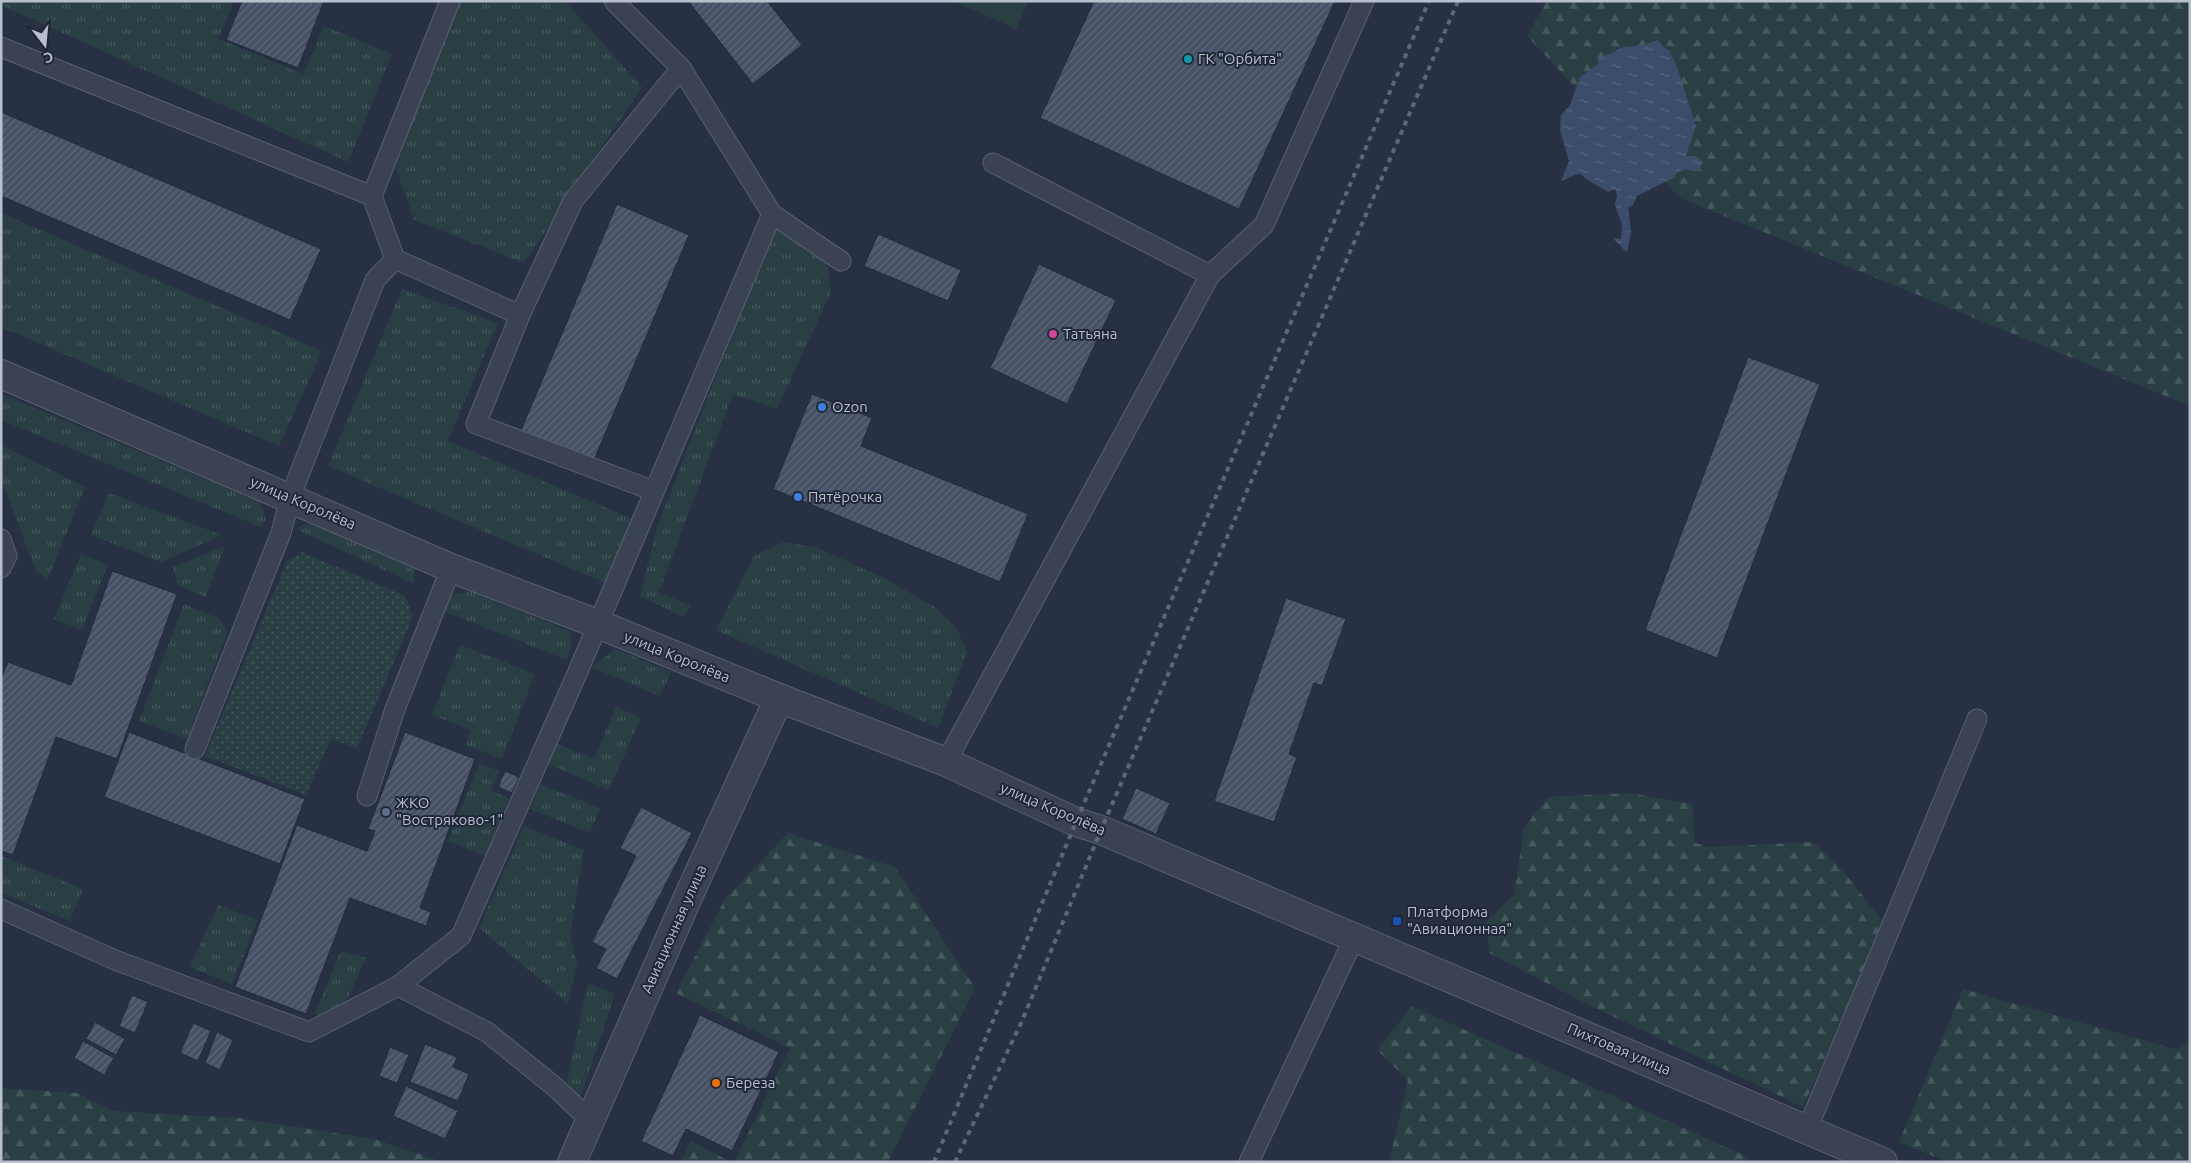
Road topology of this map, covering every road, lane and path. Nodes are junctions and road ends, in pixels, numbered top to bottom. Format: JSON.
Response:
{"nodes":[{"id":1,"x":450,"y":1,"type":"edge"},
{"id":2,"x":614,"y":1,"type":"edge"},
{"id":3,"x":1364,"y":1,"type":"edge"},
{"id":4,"x":1,"y":47,"type":"edge"},
{"id":5,"x":681,"y":68,"type":"junction"},
{"id":6,"x":994,"y":163,"type":"dead end"},
{"id":7,"x":372,"y":196,"type":"junction"},
{"id":8,"x":772,"y":214,"type":"junction"},
{"id":9,"x":395,"y":259,"type":"junction"},
{"id":10,"x":841,"y":260,"type":"dead end"},
{"id":11,"x":1210,"y":275,"type":"junction"},
{"id":12,"x":520,"y":315,"type":"junction"},
{"id":13,"x":1,"y":374,"type":"edge"},
{"id":14,"x":654,"y":491,"type":"junction"},
{"id":15,"x":290,"y":498,"type":"junction"},
{"id":16,"x":1,"y":539,"type":"edge"},
{"id":17,"x":1,"y":568,"type":"edge"},
{"id":18,"x":451,"y":568,"type":"junction"},
{"id":19,"x":598,"y":624,"type":"junction"},
{"id":20,"x":779,"y":698,"type":"junction"},
{"id":21,"x":1977,"y":719,"type":"dead end"},
{"id":22,"x":195,"y":749,"type":"dead end"},
{"id":23,"x":946,"y":762,"type":"junction"},
{"id":24,"x":367,"y":796,"type":"dead end"},
{"id":25,"x":1,"y":909,"type":"edge"},
{"id":26,"x":1355,"y":936,"type":"junction"},
{"id":27,"x":398,"y":986,"type":"junction"},
{"id":28,"x":590,"y":1120,"type":"junction"},
{"id":29,"x":1270,"y":1120,"type":"junction"},
{"id":30,"x":1807,"y":1130,"type":"junction"},
{"id":31,"x":572,"y":1162,"type":"edge"},
{"id":32,"x":1250,"y":1162,"type":"edge"},
{"id":33,"x":1263,"y":1162,"type":"edge"},
{"id":34,"x":1883,"y":1162,"type":"edge"}],
"edges":[{"from":1,"to":7,"type":"lane"},
{"from":2,"to":5,"type":"lane"},
{"from":3,"to":11,"type":"lane"},
{"from":4,"to":7,"type":"lane"},
{"from":5,"to":8,"type":"lane"},
{"from":5,"to":12,"type":"lane"},
{"from":6,"to":11,"type":"lane"},
{"from":7,"to":9,"type":"lane"},
{"from":8,"to":10,"type":"lane"},
{"from":8,"to":14,"type":"lane"},
{"from":9,"to":12,"type":"lane"},
{"from":9,"to":15,"type":"lane"},
{"from":11,"to":23,"type":"lane"},
{"from":12,"to":14,"type":"lane"},
{"from":13,"to":15,"type":"street","name":"улица Королёва"},
{"from":14,"to":19,"type":"lane"},
{"from":15,"to":18,"type":"street","name":"улица Королёва"},
{"from":15,"to":22,"type":"lane"},
{"from":16,"to":17,"type":"lane"},
{"from":18,"to":19,"type":"street","name":"улица Королёва"},
{"from":18,"to":24,"type":"lane"},
{"from":19,"to":20,"type":"street","name":"улица Королёва"},
{"from":19,"to":27,"type":"lane"},
{"from":20,"to":23,"type":"street","name":"улица Королёва"},
{"from":20,"to":28,"type":"street","name":"Авиационная улица"},
{"from":21,"to":30,"type":"lane"},
{"from":23,"to":26,"type":"street","name":"улица Королёва"},
{"from":25,"to":27,"type":"lane"},
{"from":26,"to":29,"type":"lane"},
{"from":26,"to":30,"type":"street","name":"Пихтовая улица"},
{"from":27,"to":28,"type":"lane"},
{"from":28,"to":31,"type":"street","name":"Авиационная улица"},
{"from":29,"to":32,"type":"lane"},
{"from":29,"to":33,"type":"lane"},
{"from":30,"to":34,"type":"street","name":"Пихтовая улица"}]}
